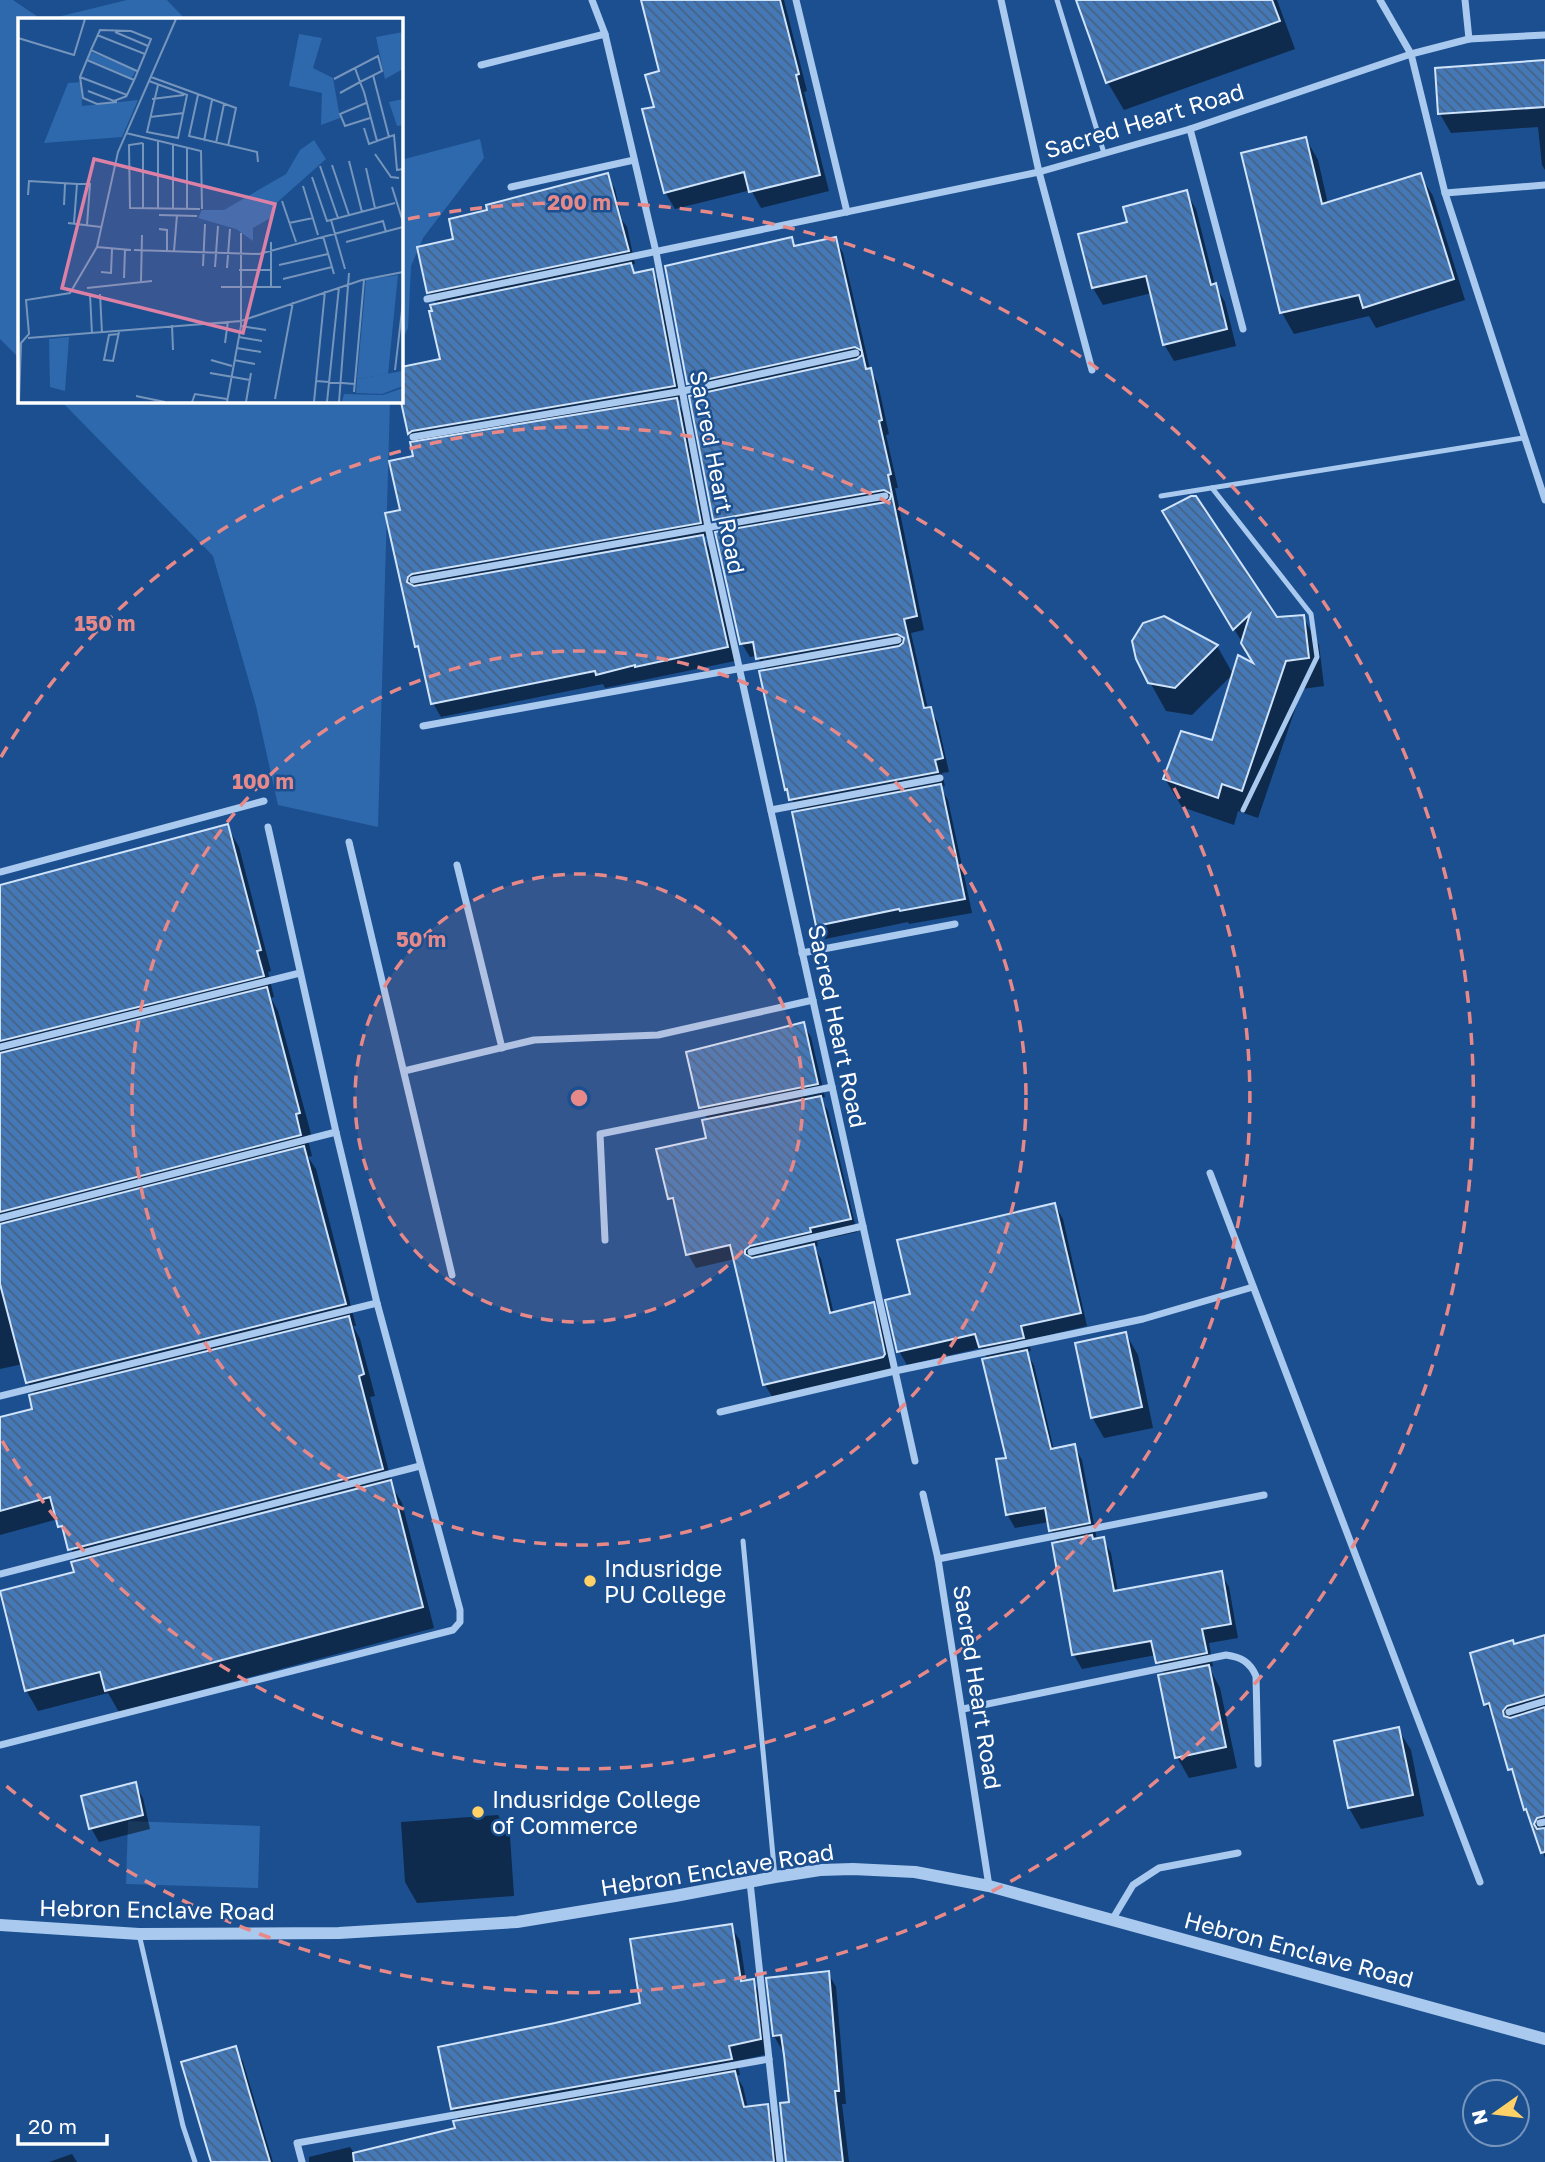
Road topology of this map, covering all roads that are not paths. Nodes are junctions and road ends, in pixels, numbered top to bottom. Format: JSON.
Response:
{"nodes":[{"id":1,"x":592,"y":0,"type":"edge"},
{"id":2,"x":796,"y":0,"type":"edge"},
{"id":3,"x":1001,"y":0,"type":"edge"},
{"id":4,"x":1057,"y":0,"type":"edge"},
{"id":5,"x":1380,"y":0,"type":"edge"},
{"id":6,"x":1465,"y":0,"type":"edge"},
{"id":7,"x":605,"y":34,"type":"junction"},
{"id":8,"x":1545,"y":35,"type":"edge"},
{"id":9,"x":1469,"y":39,"type":"junction"},
{"id":10,"x":1410,"y":54,"type":"junction"},
{"id":11,"x":481,"y":65,"type":"dead end"},
{"id":12,"x":1190,"y":129,"type":"junction"},
{"id":13,"x":1104,"y":153,"type":"junction"},
{"id":14,"x":634,"y":160,"type":"junction"},
{"id":15,"x":1039,"y":172,"type":"junction"},
{"id":16,"x":1545,"y":185,"type":"edge"},
{"id":17,"x":510,"y":187,"type":"dead end"},
{"id":18,"x":1445,"y":193,"type":"junction"},
{"id":19,"x":847,"y":212,"type":"junction"},
{"id":20,"x":656,"y":251,"type":"junction"},
{"id":21,"x":427,"y":299,"type":"dead end"},
{"id":22,"x":1243,"y":329,"type":"dead end"},
{"id":23,"x":856,"y":353,"type":"dead end"},
{"id":24,"x":1091,"y":370,"type":"dead end"},
{"id":25,"x":683,"y":391,"type":"junction"},
{"id":26,"x":413,"y":437,"type":"dead end"},
{"id":27,"x":1523,"y":438,"type":"junction"},
{"id":28,"x":1212,"y":488,"type":"junction"},
{"id":29,"x":885,"y":496,"type":"dead end"},
{"id":30,"x":1161,"y":496,"type":"dead end"},
{"id":31,"x":1545,"y":500,"type":"edge"},
{"id":32,"x":708,"y":527,"type":"junction"},
{"id":33,"x":413,"y":580,"type":"dead end"},
{"id":34,"x":898,"y":640,"type":"dead end"},
{"id":35,"x":739,"y":669,"type":"junction"},
{"id":36,"x":423,"y":726,"type":"dead end"},
{"id":37,"x":940,"y":778,"type":"dead end"},
{"id":38,"x":264,"y":801,"type":"dead end"},
{"id":39,"x":771,"y":810,"type":"junction"},
{"id":40,"x":1243,"y":810,"type":"dead end"},
{"id":41,"x":268,"y":827,"type":"dead end"},
{"id":42,"x":349,"y":842,"type":"dead end"},
{"id":43,"x":457,"y":865,"type":"dead end"},
{"id":44,"x":0,"y":872,"type":"edge"},
{"id":45,"x":955,"y":924,"type":"dead end"},
{"id":46,"x":802,"y":953,"type":"junction"},
{"id":47,"x":300,"y":973,"type":"junction"},
{"id":48,"x":813,"y":1000,"type":"junction"},
{"id":49,"x":0,"y":1047,"type":"edge"},
{"id":50,"x":502,"y":1048,"type":"junction"},
{"id":51,"x":404,"y":1071,"type":"junction"},
{"id":52,"x":832,"y":1087,"type":"junction"},
{"id":53,"x":336,"y":1132,"type":"junction"},
{"id":54,"x":1210,"y":1173,"type":"dead end"},
{"id":55,"x":0,"y":1218,"type":"edge"},
{"id":56,"x":863,"y":1226,"type":"junction"},
{"id":57,"x":605,"y":1240,"type":"dead end"},
{"id":58,"x":751,"y":1252,"type":"dead end"},
{"id":59,"x":452,"y":1275,"type":"dead end"},
{"id":60,"x":1253,"y":1287,"type":"junction"},
{"id":61,"x":377,"y":1303,"type":"junction"},
{"id":62,"x":895,"y":1371,"type":"junction"},
{"id":63,"x":0,"y":1396,"type":"edge"},
{"id":64,"x":720,"y":1412,"type":"dead end"},
{"id":65,"x":915,"y":1461,"type":"dead end"},
{"id":66,"x":421,"y":1466,"type":"junction"},
{"id":67,"x":923,"y":1494,"type":"dead end"},
{"id":68,"x":1264,"y":1494,"type":"dead end"},
{"id":69,"x":743,"y":1542,"type":"dead end"},
{"id":70,"x":938,"y":1559,"type":"junction"},
{"id":71,"x":0,"y":1574,"type":"edge"},
{"id":72,"x":1545,"y":1702,"type":"edge"},
{"id":73,"x":963,"y":1709,"type":"junction"},
{"id":74,"x":1509,"y":1712,"type":"dead end"},
{"id":75,"x":0,"y":1745,"type":"edge"},
{"id":76,"x":1258,"y":1763,"type":"dead end"},
{"id":77,"x":1238,"y":1853,"type":"dead end"},
{"id":78,"x":775,"y":1877,"type":"junction"},
{"id":79,"x":750,"y":1882,"type":"junction"},
{"id":80,"x":1480,"y":1882,"type":"dead end"},
{"id":81,"x":989,"y":1886,"type":"junction"},
{"id":82,"x":1112,"y":1920,"type":"junction"},
{"id":83,"x":0,"y":1925,"type":"edge"},
{"id":84,"x":139,"y":1934,"type":"junction"},
{"id":85,"x":1545,"y":2039,"type":"edge"},
{"id":86,"x":769,"y":2059,"type":"junction"},
{"id":87,"x":195,"y":2162,"type":"edge"},
{"id":88,"x":302,"y":2162,"type":"edge"},
{"id":89,"x":780,"y":2162,"type":"edge"}],
"edges":[{"from":1,"to":7,"type":"street"},
{"from":2,"to":19,"type":"street"},
{"from":3,"to":15,"type":"street"},
{"from":4,"to":13,"type":"lane"},
{"from":5,"to":10,"type":"street"},
{"from":6,"to":9,"type":"street"},
{"from":7,"to":11,"type":"street"},
{"from":7,"to":14,"type":"street"},
{"from":8,"to":9,"type":"street","name":"Sacred Heart Road"},
{"from":9,"to":10,"type":"street","name":"Sacred Heart Road"},
{"from":10,"to":12,"type":"street","name":"Sacred Heart Road"},
{"from":10,"to":18,"type":"street"},
{"from":12,"to":13,"type":"street","name":"Sacred Heart Road"},
{"from":12,"to":22,"type":"street"},
{"from":13,"to":15,"type":"street","name":"Sacred Heart Road"},
{"from":14,"to":17,"type":"street"},
{"from":14,"to":20,"type":"street"},
{"from":15,"to":19,"type":"street","name":"Sacred Heart Road"},
{"from":15,"to":24,"type":"street"},
{"from":16,"to":18,"type":"street"},
{"from":18,"to":27,"type":"street"},
{"from":19,"to":20,"type":"street","name":"Sacred Heart Road"},
{"from":20,"to":21,"type":"street"},
{"from":20,"to":25,"type":"street","name":"Sacred Heart Road"},
{"from":23,"to":25,"type":"street"},
{"from":25,"to":26,"type":"street"},
{"from":25,"to":32,"type":"street","name":"Sacred Heart Road"},
{"from":27,"to":28,"type":"lane"},
{"from":27,"to":31,"type":"street"},
{"from":28,"to":30,"type":"lane"},
{"from":28,"to":40,"type":"lane"},
{"from":29,"to":32,"type":"street"},
{"from":32,"to":33,"type":"street"},
{"from":32,"to":35,"type":"street","name":"Sacred Heart Road"},
{"from":34,"to":35,"type":"street"},
{"from":35,"to":36,"type":"street"},
{"from":35,"to":39,"type":"street","name":"Sacred Heart Road"},
{"from":37,"to":39,"type":"street"},
{"from":38,"to":44,"type":"street"},
{"from":39,"to":46,"type":"street","name":"Sacred Heart Road"},
{"from":41,"to":47,"type":"street"},
{"from":42,"to":51,"type":"street"},
{"from":43,"to":50,"type":"street"},
{"from":45,"to":46,"type":"street"},
{"from":46,"to":48,"type":"street","name":"Sacred Heart Road"},
{"from":47,"to":49,"type":"street"},
{"from":47,"to":53,"type":"street"},
{"from":48,"to":50,"type":"street"},
{"from":48,"to":52,"type":"street","name":"Sacred Heart Road"},
{"from":50,"to":51,"type":"street"},
{"from":51,"to":59,"type":"street"},
{"from":52,"to":56,"type":"street","name":"Sacred Heart Road"},
{"from":52,"to":57,"type":"street"},
{"from":53,"to":55,"type":"street"},
{"from":53,"to":61,"type":"street"},
{"from":54,"to":60,"type":"street"},
{"from":56,"to":58,"type":"street"},
{"from":56,"to":62,"type":"street","name":"Sacred Heart Road"},
{"from":60,"to":62,"type":"street"},
{"from":60,"to":80,"type":"street"},
{"from":61,"to":63,"type":"street"},
{"from":61,"to":66,"type":"street"},
{"from":62,"to":64,"type":"street"},
{"from":62,"to":65,"type":"street","name":"Sacred Heart Road"},
{"from":66,"to":71,"type":"street"},
{"from":66,"to":75,"type":"street"},
{"from":67,"to":70,"type":"street","name":"Sacred Heart Road"},
{"from":68,"to":70,"type":"street"},
{"from":69,"to":78,"type":"lane"},
{"from":70,"to":73,"type":"street","name":"Sacred Heart Road"},
{"from":72,"to":74,"type":"street"},
{"from":73,"to":76,"type":"street"},
{"from":73,"to":81,"type":"street","name":"Sacred Heart Road"},
{"from":77,"to":82,"type":"street"},
{"from":78,"to":79,"type":"street","name":"Hebron Enclave Road"},
{"from":78,"to":81,"type":"street","name":"Hebron Enclave Road"},
{"from":79,"to":84,"type":"street","name":"Hebron Enclave Road"},
{"from":79,"to":86,"type":"street"},
{"from":81,"to":82,"type":"street","name":"Hebron Enclave Road"},
{"from":82,"to":85,"type":"street","name":"Hebron Enclave Road"},
{"from":83,"to":84,"type":"street","name":"Hebron Enclave Road"},
{"from":84,"to":87,"type":"lane"},
{"from":86,"to":88,"type":"street"},
{"from":86,"to":89,"type":"street"}]}
